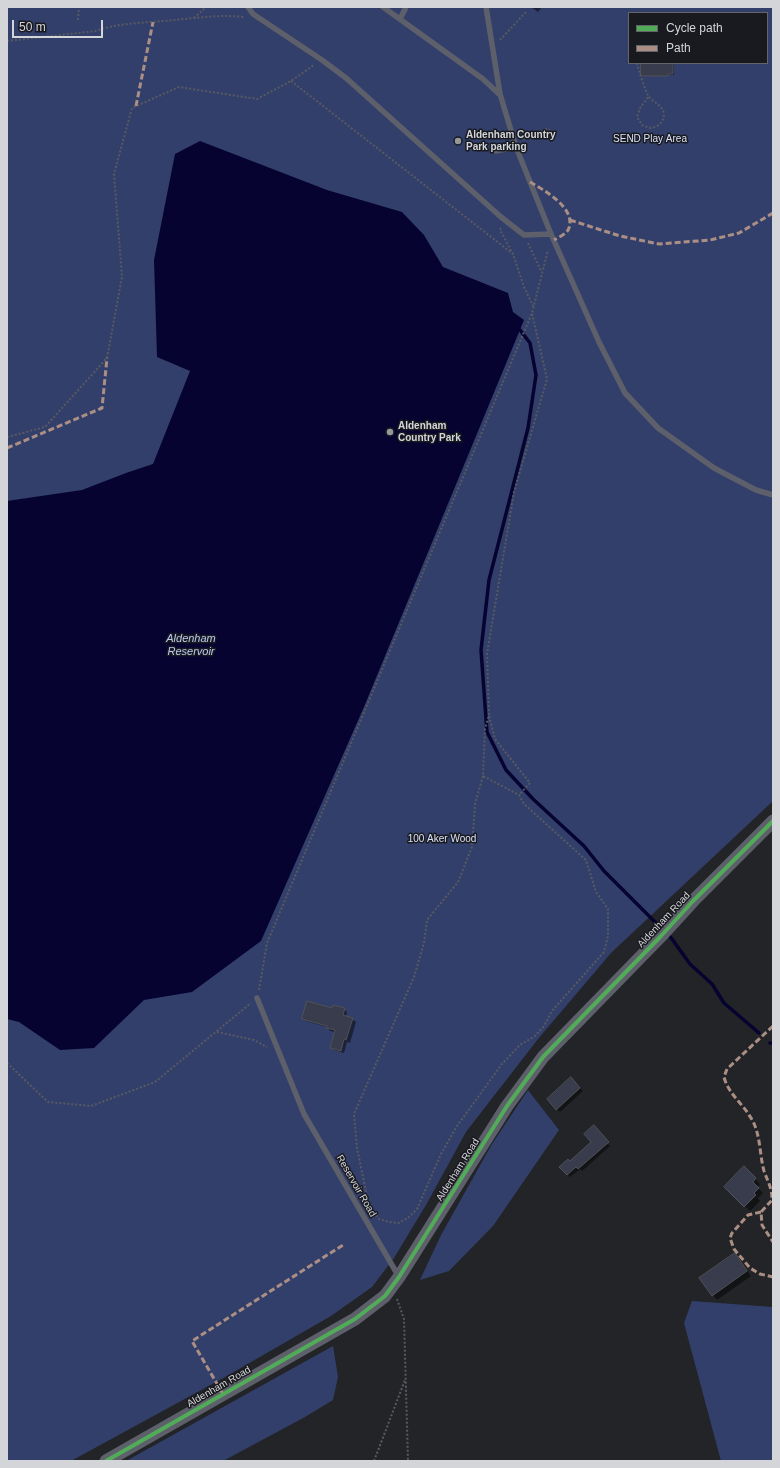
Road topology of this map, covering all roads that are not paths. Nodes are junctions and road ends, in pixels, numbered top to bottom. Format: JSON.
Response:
{"nodes":[{"id":1,"x":248,"y":7,"type":"edge"},
{"id":2,"x":383,"y":7,"type":"edge"},
{"id":3,"x":406,"y":7,"type":"edge"},
{"id":4,"x":486,"y":7,"type":"edge"},
{"id":5,"x":400,"y":18,"type":"junction"},
{"id":6,"x":500,"y":94,"type":"junction"},
{"id":7,"x":515,"y":145,"type":"junction"},
{"id":8,"x":496,"y":151,"type":"dead end"},
{"id":9,"x":551,"y":234,"type":"junction"},
{"id":10,"x":773,"y":495,"type":"edge"},
{"id":11,"x":773,"y":821,"type":"edge"},
{"id":12,"x":257,"y":998,"type":"road end"},
{"id":13,"x":396,"y":1272,"type":"junction"},
{"id":14,"x":106,"y":1461,"type":"edge"}],
"edges":[{"from":1,"to":9,"type":"lane"},
{"from":2,"to":5,"type":"lane"},
{"from":3,"to":5,"type":"lane"},
{"from":4,"to":6,"type":"lane"},
{"from":5,"to":6,"type":"lane"},
{"from":6,"to":7,"type":"lane"},
{"from":7,"to":8,"type":"lane"},
{"from":7,"to":9,"type":"lane"},
{"from":9,"to":10,"type":"lane"},
{"from":11,"to":13,"type":"street","name":"Aldenham Road"},
{"from":12,"to":13,"type":"lane","name":"Reservoir Road"},
{"from":13,"to":14,"type":"street","name":"Aldenham Road"}]}
